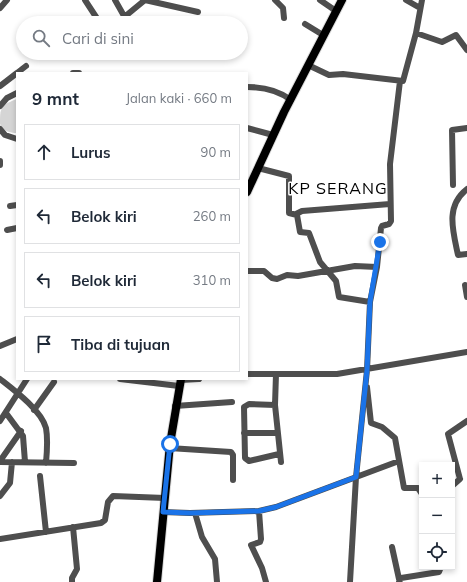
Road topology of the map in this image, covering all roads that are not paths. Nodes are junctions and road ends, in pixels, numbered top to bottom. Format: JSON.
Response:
{"nodes":[{"id":1,"x":6,"y":0,"type":"edge"},
{"id":2,"x":85,"y":0,"type":"edge"},
{"id":3,"x":115,"y":0,"type":"edge"},
{"id":4,"x":145,"y":0,"type":"edge"},
{"id":5,"x":276,"y":0,"type":"edge"},
{"id":6,"x":320,"y":0,"type":"edge"},
{"id":7,"x":342,"y":0,"type":"edge"},
{"id":8,"x":406,"y":0,"type":"edge"},
{"id":9,"x":422,"y":0,"type":"edge"},
{"id":10,"x":0,"y":8,"type":"edge"},
{"id":11,"x":420,"y":8,"type":"junction"},
{"id":12,"x":336,"y":11,"type":"junction"},
{"id":13,"x":198,"y":12,"type":"dead end"},
{"id":14,"x":95,"y":16,"type":"edge"},
{"id":15,"x":124,"y":16,"type":"edge"},
{"id":16,"x":126,"y":16,"type":"edge"},
{"id":17,"x":284,"y":18,"type":"dead end"},
{"id":18,"x":304,"y":24,"type":"dead end"},
{"id":19,"x":416,"y":33,"type":"junction"},
{"id":20,"x":323,"y":35,"type":"junction"},
{"id":21,"x":467,"y":50,"type":"edge"},
{"id":22,"x":308,"y":65,"type":"junction"},
{"id":23,"x":26,"y":66,"type":"dead end"},
{"id":24,"x":18,"y":72,"type":"edge"},
{"id":25,"x":16,"y":74,"type":"edge"},
{"id":26,"x":401,"y":81,"type":"junction"},
{"id":27,"x":0,"y":86,"type":"edge"},
{"id":28,"x":248,"y":87,"type":"edge"},
{"id":29,"x":16,"y":94,"type":"edge"},
{"id":30,"x":291,"y":100,"type":"junction"},
{"id":31,"x":0,"y":106,"type":"edge"},
{"id":32,"x":248,"y":128,"type":"edge"},
{"id":33,"x":467,"y":128,"type":"edge"},
{"id":34,"x":0,"y":129,"type":"edge"},
{"id":35,"x":273,"y":135,"type":"junction"},
{"id":36,"x":16,"y":139,"type":"edge"},
{"id":37,"x":0,"y":161,"type":"edge"},
{"id":38,"x":0,"y":165,"type":"edge"},
{"id":39,"x":258,"y":168,"type":"junction"},
{"id":40,"x":453,"y":185,"type":"dead end"},
{"id":41,"x":467,"y":189,"type":"edge"},
{"id":42,"x":248,"y":190,"type":"edge"},
{"id":43,"x":390,"y":204,"type":"junction"},
{"id":44,"x":296,"y":214,"type":"junction"},
{"id":45,"x":16,"y":228,"type":"edge"},
{"id":46,"x":7,"y":230,"type":"dead end"},
{"id":47,"x":467,"y":254,"type":"edge"},
{"id":48,"x":377,"y":267,"type":"junction"},
{"id":49,"x":248,"y":271,"type":"edge"},
{"id":50,"x":329,"y":271,"type":"junction"},
{"id":51,"x":465,"y":285,"type":"dead end"},
{"id":52,"x":467,"y":297,"type":"edge"},
{"id":53,"x":370,"y":302,"type":"junction"},
{"id":54,"x":16,"y":339,"type":"edge"},
{"id":55,"x":467,"y":345,"type":"edge"},
{"id":56,"x":0,"y":346,"type":"edge"},
{"id":57,"x":467,"y":353,"type":"edge"},
{"id":58,"x":367,"y":370,"type":"junction"},
{"id":59,"x":248,"y":374,"type":"edge"},
{"id":60,"x":276,"y":374,"type":"junction"},
{"id":61,"x":0,"y":378,"type":"edge"},
{"id":62,"x":366,"y":379,"type":"junction"},
{"id":63,"x":26,"y":380,"type":"edge"},
{"id":64,"x":154,"y":380,"type":"edge"},
{"id":65,"x":180,"y":381,"type":"edge"},
{"id":66,"x":54,"y":382,"type":"dead end"},
{"id":67,"x":18,"y":393,"type":"junction"},
{"id":68,"x":232,"y":402,"type":"dead end"},
{"id":69,"x":275,"y":405,"type":"junction"},
{"id":70,"x":175,"y":406,"type":"junction"},
{"id":71,"x":34,"y":410,"type":"junction"},
{"id":72,"x":6,"y":413,"type":"junction"},
{"id":73,"x":467,"y":421,"type":"edge"},
{"id":74,"x":0,"y":422,"type":"edge"},
{"id":75,"x":20,"y":431,"type":"junction"},
{"id":76,"x":244,"y":433,"type":"junction"},
{"id":77,"x":278,"y":433,"type":"junction"},
{"id":78,"x":169,"y":448,"type":"junction"},
{"id":79,"x":279,"y":454,"type":"junction"},
{"id":80,"x":399,"y":461,"type":"junction"},
{"id":81,"x":0,"y":462,"type":"edge"},
{"id":82,"x":12,"y":462,"type":"junction"},
{"id":83,"x":25,"y":462,"type":"junction"},
{"id":84,"x":281,"y":462,"type":"dead end"},
{"id":85,"x":46,"y":463,"type":"junction"},
{"id":86,"x":74,"y":463,"type":"dead end"},
{"id":87,"x":40,"y":476,"type":"dead end"},
{"id":88,"x":356,"y":477,"type":"junction"},
{"id":89,"x":460,"y":479,"type":"junction"},
{"id":90,"x":233,"y":480,"type":"dead end"},
{"id":91,"x":467,"y":482,"type":"edge"},
{"id":92,"x":455,"y":483,"type":"edge"},
{"id":93,"x":419,"y":490,"type":"edge"},
{"id":94,"x":0,"y":496,"type":"edge"},
{"id":95,"x":165,"y":498,"type":"junction"},
{"id":96,"x":259,"y":511,"type":"junction"},
{"id":97,"x":163,"y":512,"type":"junction"},
{"id":98,"x":195,"y":513,"type":"junction"},
{"id":99,"x":73,"y":527,"type":"junction"},
{"id":100,"x":46,"y":532,"type":"junction"},
{"id":101,"x":0,"y":539,"type":"edge"},
{"id":102,"x":392,"y":547,"type":"dead end"},
{"id":103,"x":440,"y":570,"type":"edge"},
{"id":104,"x":399,"y":581,"type":"edge"},
{"id":105,"x":72,"y":582,"type":"edge"},
{"id":106,"x":157,"y":582,"type":"edge"},
{"id":107,"x":217,"y":582,"type":"edge"},
{"id":108,"x":266,"y":582,"type":"edge"},
{"id":109,"x":350,"y":582,"type":"edge"}],
"edges":[{"from":1,"to":10,"type":"street"},
{"from":2,"to":14,"type":"street"},
{"from":3,"to":15,"type":"street"},
{"from":4,"to":13,"type":"street"},
{"from":4,"to":16,"type":"street"},
{"from":5,"to":17,"type":"street"},
{"from":6,"to":12,"type":"street"},
{"from":7,"to":12,"type":"main road"},
{"from":8,"to":11,"type":"street"},
{"from":9,"to":11,"type":"street"},
{"from":11,"to":19,"type":"street"},
{"from":12,"to":20,"type":"main road"},
{"from":18,"to":20,"type":"street"},
{"from":19,"to":21,"type":"street"},
{"from":19,"to":26,"type":"street"},
{"from":20,"to":22,"type":"main road"},
{"from":22,"to":26,"type":"street"},
{"from":22,"to":30,"type":"main road"},
{"from":23,"to":24,"type":"street"},
{"from":25,"to":27,"type":"street"},
{"from":26,"to":43,"type":"street"},
{"from":28,"to":30,"type":"street"},
{"from":29,"to":31,"type":"street"},
{"from":30,"to":35,"type":"main road"},
{"from":32,"to":35,"type":"street"},
{"from":33,"to":40,"type":"street"},
{"from":34,"to":36,"type":"street"},
{"from":35,"to":39,"type":"main road"},
{"from":37,"to":38,"type":"street"},
{"from":39,"to":42,"type":"main road"},
{"from":39,"to":44,"type":"street"},
{"from":41,"to":47,"type":"street"},
{"from":43,"to":44,"type":"street"},
{"from":43,"to":48,"type":"street"},
{"from":44,"to":50,"type":"street"},
{"from":45,"to":46,"type":"street"},
{"from":48,"to":50,"type":"street"},
{"from":48,"to":53,"type":"street"},
{"from":49,"to":50,"type":"street"},
{"from":50,"to":53,"type":"street"},
{"from":51,"to":52,"type":"street"},
{"from":53,"to":58,"type":"street"},
{"from":54,"to":56,"type":"street"},
{"from":55,"to":57,"type":"street"},
{"from":57,"to":58,"type":"street"},
{"from":58,"to":60,"type":"street"},
{"from":58,"to":62,"type":"street"},
{"from":59,"to":60,"type":"street"},
{"from":60,"to":69,"type":"street"},
{"from":61,"to":67,"type":"street"},
{"from":62,"to":80,"type":"street"},
{"from":62,"to":88,"type":"street"},
{"from":63,"to":67,"type":"street"},
{"from":64,"to":65,"type":"street"},
{"from":65,"to":70,"type":"main road"},
{"from":66,"to":71,"type":"street"},
{"from":67,"to":71,"type":"street"},
{"from":67,"to":72,"type":"street"},
{"from":68,"to":70,"type":"street"},
{"from":69,"to":76,"type":"street"},
{"from":69,"to":77,"type":"street"},
{"from":70,"to":78,"type":"main road"},
{"from":71,"to":85,"type":"street"},
{"from":72,"to":74,"type":"street"},
{"from":72,"to":75,"type":"street"},
{"from":73,"to":89,"type":"street"},
{"from":75,"to":81,"type":"street"},
{"from":75,"to":83,"type":"street"},
{"from":76,"to":77,"type":"street"},
{"from":76,"to":79,"type":"street"},
{"from":77,"to":79,"type":"street"},
{"from":78,"to":90,"type":"street"},
{"from":78,"to":95,"type":"main road"},
{"from":79,"to":84,"type":"street"},
{"from":80,"to":88,"type":"street"},
{"from":80,"to":93,"type":"street"},
{"from":81,"to":82,"type":"street"},
{"from":82,"to":83,"type":"street"},
{"from":82,"to":94,"type":"street"},
{"from":83,"to":85,"type":"street"},
{"from":85,"to":86,"type":"street"},
{"from":87,"to":100,"type":"street"},
{"from":88,"to":96,"type":"street"},
{"from":88,"to":109,"type":"street"},
{"from":89,"to":91,"type":"street"},
{"from":89,"to":92,"type":"street"},
{"from":95,"to":97,"type":"main road"},
{"from":95,"to":99,"type":"street"},
{"from":96,"to":98,"type":"street"},
{"from":96,"to":108,"type":"street"},
{"from":97,"to":98,"type":"street"},
{"from":97,"to":106,"type":"main road"},
{"from":98,"to":107,"type":"street"},
{"from":99,"to":100,"type":"street"},
{"from":99,"to":105,"type":"street"},
{"from":100,"to":101,"type":"street"},
{"from":102,"to":104,"type":"street"},
{"from":103,"to":104,"type":"street"}]}
